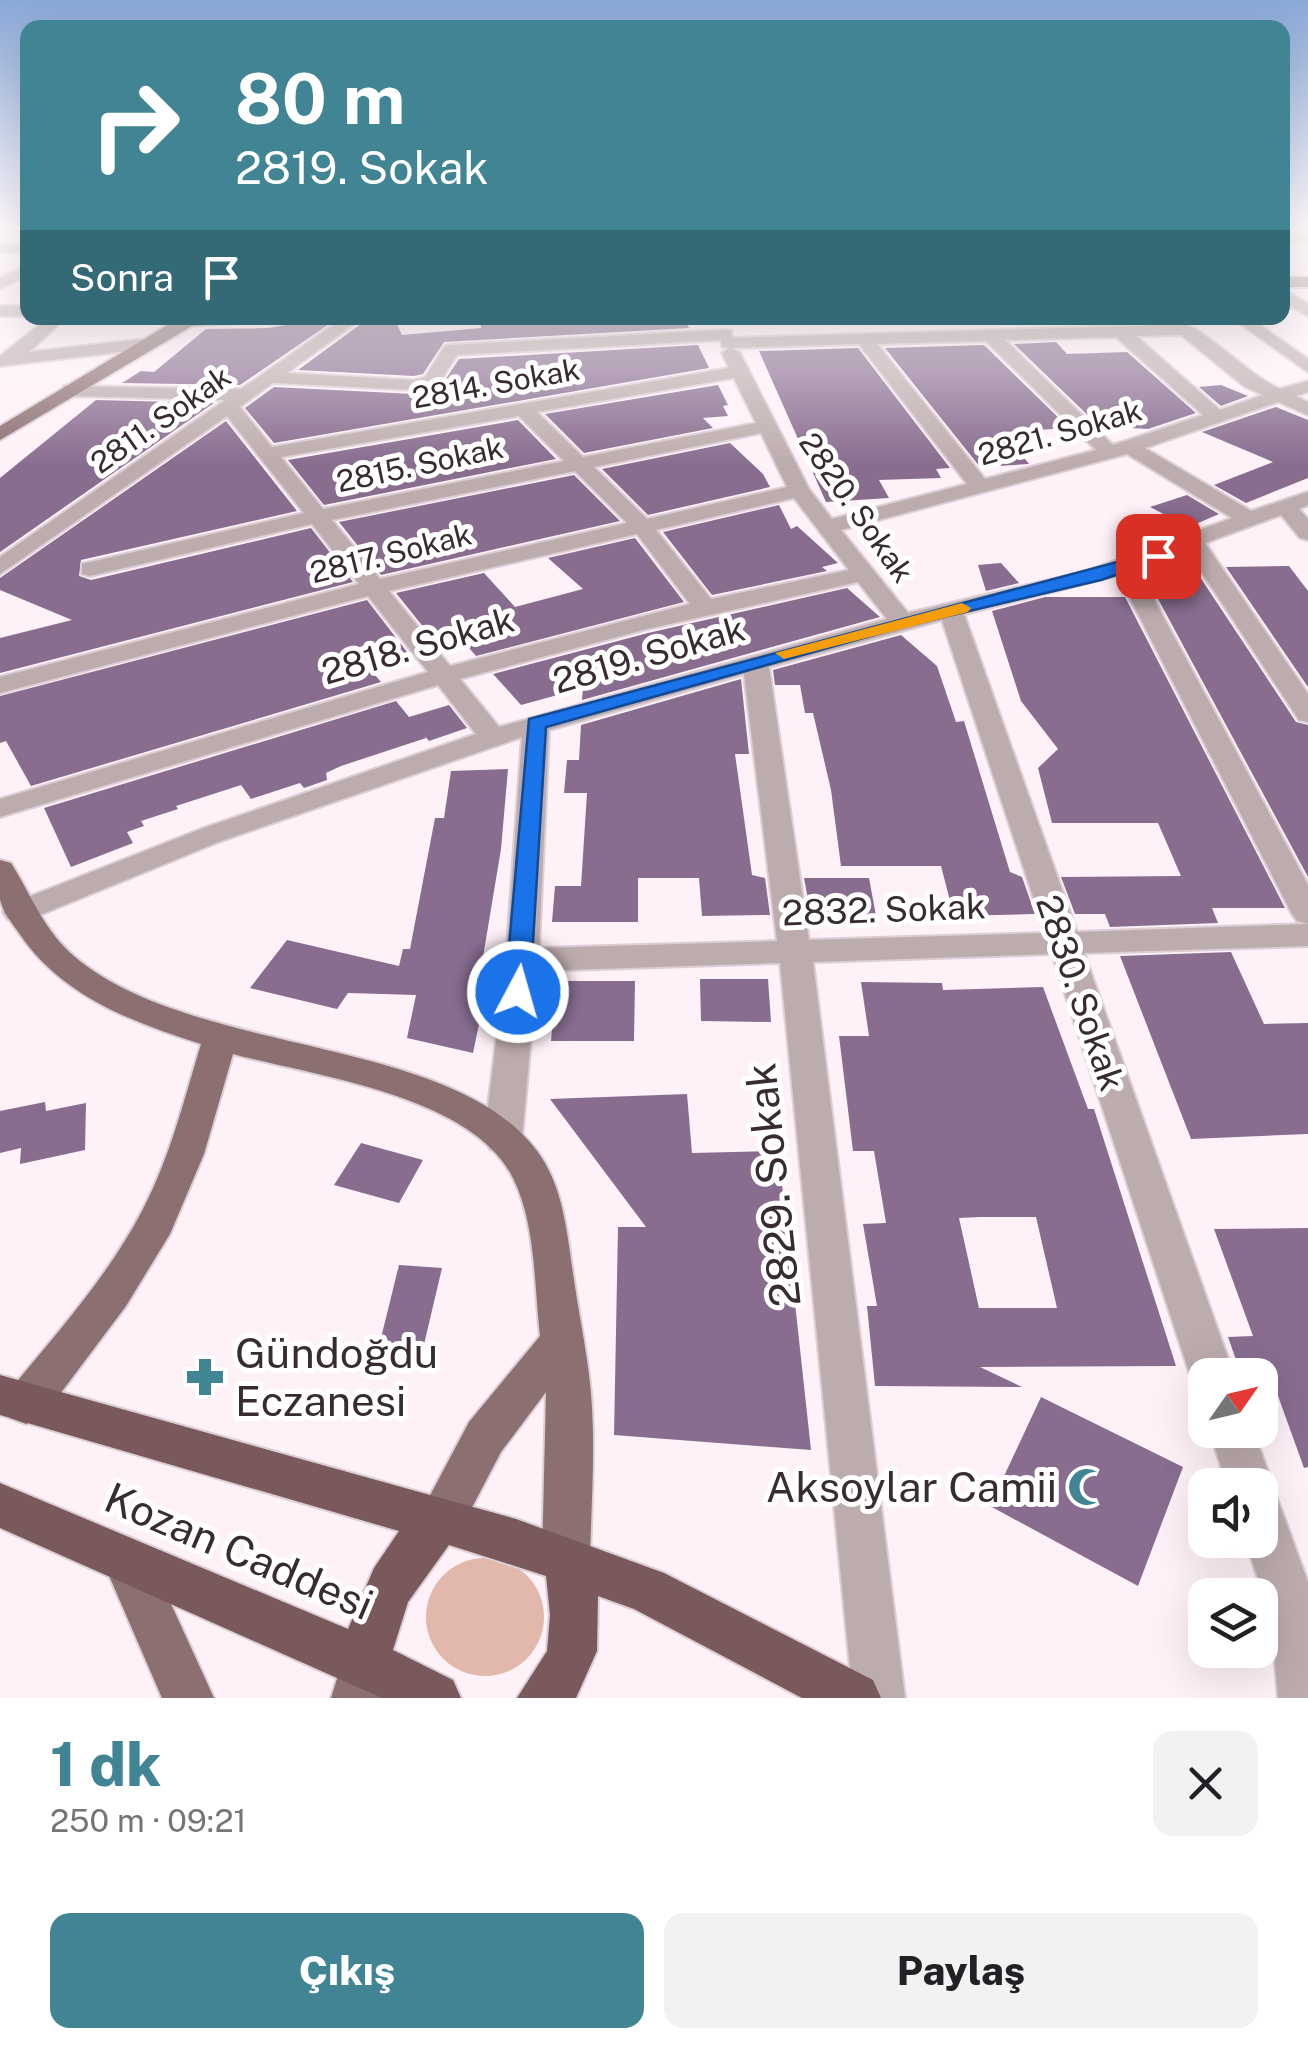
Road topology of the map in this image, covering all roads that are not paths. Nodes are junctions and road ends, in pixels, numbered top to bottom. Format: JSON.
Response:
{"nodes":[{"id":1,"x":48,"y":325,"type":"edge"},
{"id":2,"x":178,"y":325,"type":"edge"},
{"id":3,"x":345,"y":325,"type":"edge"},
{"id":4,"x":1168,"y":325,"type":"edge"},
{"id":5,"x":1176,"y":325,"type":"edge"},
{"id":6,"x":1250,"y":325,"type":"edge"},
{"id":7,"x":724,"y":332,"type":"edge"},
{"id":8,"x":1121,"y":332,"type":"junction"},
{"id":9,"x":992,"y":336,"type":"junction"},
{"id":10,"x":865,"y":340,"type":"junction"},
{"id":11,"x":145,"y":344,"type":"junction"},
{"id":12,"x":5,"y":360,"type":"edge"},
{"id":13,"x":1308,"y":368,"type":"edge"},
{"id":14,"x":737,"y":372,"type":"junction"},
{"id":15,"x":273,"y":378,"type":"junction"},
{"id":16,"x":1308,"y":386,"type":"edge"},
{"id":17,"x":72,"y":390,"type":"junction"},
{"id":18,"x":1279,"y":398,"type":"junction"},
{"id":19,"x":238,"y":402,"type":"junction"},
{"id":20,"x":1308,"y":409,"type":"edge"},
{"id":21,"x":524,"y":410,"type":"junction"},
{"id":22,"x":1218,"y":418,"type":"junction"},
{"id":23,"x":764,"y":428,"type":"junction"},
{"id":24,"x":0,"y":434,"type":"edge"},
{"id":25,"x":1120,"y":450,"type":"junction"},
{"id":26,"x":265,"y":454,"type":"junction"},
{"id":27,"x":580,"y":463,"type":"junction"},
{"id":28,"x":980,"y":487,"type":"junction"},
{"id":29,"x":799,"y":491,"type":"junction"},
{"id":30,"x":1296,"y":502,"type":"edge"},
{"id":31,"x":316,"y":517,"type":"junction"},
{"id":32,"x":1250,"y":520,"type":"junction"},
{"id":33,"x":642,"y":526,"type":"junction"},
{"id":34,"x":825,"y":527,"type":"junction"},
{"id":35,"x":1308,"y":533,"type":"edge"},
{"id":36,"x":1194,"y":543,"type":"junction"},
{"id":37,"x":0,"y":568,"type":"edge"},
{"id":38,"x":1125,"y":568,"type":"junction"},
{"id":39,"x":90,"y":569,"type":"dead end"},
{"id":40,"x":861,"y":574,"type":"junction"},
{"id":41,"x":372,"y":588,"type":"junction"},
{"id":42,"x":703,"y":605,"type":"junction"},
{"id":43,"x":951,"y":611,"type":"junction"},
{"id":44,"x":902,"y":622,"type":"junction"},
{"id":45,"x":755,"y":661,"type":"junction"},
{"id":46,"x":443,"y":674,"type":"junction"},
{"id":47,"x":0,"y":685,"type":"edge"},
{"id":48,"x":1308,"y":714,"type":"edge"},
{"id":49,"x":536,"y":724,"type":"junction"},
{"id":50,"x":492,"y":736,"type":"junction"},
{"id":51,"x":0,"y":808,"type":"edge"},
{"id":52,"x":0,"y":870,"type":"edge"},
{"id":53,"x":19,"y":912,"type":"junction"},
{"id":54,"x":1308,"y":914,"type":"edge"},
{"id":55,"x":1308,"y":935,"type":"edge"},
{"id":56,"x":1062,"y":945,"type":"junction"},
{"id":57,"x":794,"y":952,"type":"junction"},
{"id":58,"x":522,"y":960,"type":"junction"},
{"id":59,"x":221,"y":1035,"type":"junction"},
{"id":60,"x":503,"y":1139,"type":"junction"},
{"id":61,"x":560,"y":1342,"type":"junction"},
{"id":62,"x":1206,"y":1358,"type":"edge"},
{"id":63,"x":13,"y":1400,"type":"edge"},
{"id":64,"x":0,"y":1505,"type":"edge"},
{"id":65,"x":439,"y":1522,"type":"junction"},
{"id":66,"x":1275,"y":1558,"type":"edge"},
{"id":67,"x":566,"y":1560,"type":"junction"},
{"id":68,"x":128,"y":1564,"type":"junction"},
{"id":69,"x":361,"y":1680,"type":"edge"},
{"id":70,"x":188,"y":1698,"type":"edge"},
{"id":71,"x":436,"y":1698,"type":"edge"},
{"id":72,"x":543,"y":1698,"type":"edge"},
{"id":73,"x":855,"y":1698,"type":"edge"},
{"id":74,"x":879,"y":1698,"type":"edge"},
{"id":75,"x":1304,"y":1698,"type":"edge"}],
"edges":[{"from":1,"to":12,"type":"street"},
{"from":2,"to":11,"type":"main road"},
{"from":3,"to":15,"type":"street","name":"2811. Sokak"},
{"from":4,"to":8,"type":"street"},
{"from":5,"to":18,"type":"street"},
{"from":6,"to":13,"type":"street"},
{"from":7,"to":10,"type":"street"},
{"from":7,"to":14,"type":"street","name":"2820. Sokak"},
{"from":7,"to":15,"type":"street"},
{"from":8,"to":9,"type":"street"},
{"from":8,"to":22,"type":"street"},
{"from":9,"to":10,"type":"street"},
{"from":9,"to":25,"type":"street"},
{"from":10,"to":28,"type":"street"},
{"from":11,"to":12,"type":"street"},
{"from":11,"to":17,"type":"main road"},
{"from":14,"to":21,"type":"street","name":"2814. Sokak"},
{"from":14,"to":23,"type":"street","name":"2820. Sokak"},
{"from":15,"to":19,"type":"street","name":"2811. Sokak"},
{"from":16,"to":18,"type":"street","name":"2821. Sokak"},
{"from":17,"to":19,"type":"street"},
{"from":17,"to":24,"type":"main road"},
{"from":18,"to":20,"type":"street"},
{"from":18,"to":22,"type":"street","name":"2821. Sokak"},
{"from":19,"to":26,"type":"street"},
{"from":19,"to":37,"type":"street","name":"2811. Sokak"},
{"from":21,"to":26,"type":"street","name":"2814. Sokak"},
{"from":21,"to":27,"type":"street"},
{"from":22,"to":25,"type":"street","name":"2821. Sokak"},
{"from":23,"to":27,"type":"street","name":"2815. Sokak"},
{"from":23,"to":29,"type":"street","name":"2820. Sokak"},
{"from":25,"to":28,"type":"street","name":"2821. Sokak"},
{"from":25,"to":32,"type":"street"},
{"from":26,"to":31,"type":"street"},
{"from":27,"to":31,"type":"street","name":"2815. Sokak"},
{"from":27,"to":33,"type":"street"},
{"from":28,"to":34,"type":"street","name":"2821. Sokak"},
{"from":29,"to":33,"type":"street","name":"2817. Sokak"},
{"from":29,"to":34,"type":"street","name":"2820. Sokak"},
{"from":30,"to":32,"type":"street","name":"2819. Sokak"},
{"from":30,"to":35,"type":"street"},
{"from":31,"to":39,"type":"street","name":"2815. Sokak"},
{"from":31,"to":41,"type":"street"},
{"from":32,"to":36,"type":"street","name":"2819. Sokak"},
{"from":33,"to":41,"type":"street","name":"2817. Sokak"},
{"from":33,"to":42,"type":"street"},
{"from":34,"to":40,"type":"street","name":"2820. Sokak"},
{"from":36,"to":38,"type":"street","name":"2819. Sokak"},
{"from":36,"to":48,"type":"street"},
{"from":38,"to":43,"type":"street","name":"2819. Sokak"},
{"from":38,"to":54,"type":"street"},
{"from":40,"to":42,"type":"street","name":"2818. Sokak"},
{"from":40,"to":44,"type":"street","name":"2820. Sokak"},
{"from":41,"to":46,"type":"street"},
{"from":41,"to":47,"type":"street","name":"2817. Sokak"},
{"from":42,"to":46,"type":"street","name":"2818. Sokak"},
{"from":43,"to":44,"type":"street","name":"2819. Sokak"},
{"from":43,"to":56,"type":"street","name":"2830. Sokak"},
{"from":44,"to":45,"type":"street","name":"2819. Sokak"},
{"from":45,"to":49,"type":"street","name":"2819. Sokak"},
{"from":45,"to":57,"type":"street","name":"2829. Sokak"},
{"from":46,"to":50,"type":"street"},
{"from":46,"to":51,"type":"street","name":"2818. Sokak"},
{"from":49,"to":50,"type":"street","name":"2819. Sokak"},
{"from":49,"to":58,"type":"street"},
{"from":50,"to":53,"type":"street","name":"2819. Sokak"},
{"from":52,"to":53,"type":"main road"},
{"from":53,"to":59,"type":"main road"},
{"from":55,"to":56,"type":"street","name":"2832. Sokak"},
{"from":56,"to":57,"type":"street","name":"2832. Sokak"},
{"from":56,"to":62,"type":"street","name":"2830. Sokak"},
{"from":57,"to":58,"type":"street","name":"2832. Sokak"},
{"from":57,"to":74,"type":"street","name":"2829. Sokak"},
{"from":58,"to":60,"type":"street"},
{"from":59,"to":60,"type":"main road"},
{"from":59,"to":63,"type":"main road"},
{"from":60,"to":61,"type":"main road"},
{"from":61,"to":65,"type":"main road"},
{"from":61,"to":67,"type":"main road"},
{"from":63,"to":65,"type":"highway","name":"Kozan Caddesi"},
{"from":64,"to":68,"type":"highway","name":"Kozan Caddesi"},
{"from":65,"to":67,"type":"highway","name":"Kozan Caddesi"},
{"from":65,"to":69,"type":"highway"},
{"from":66,"to":75,"type":"street"},
{"from":67,"to":72,"type":"highway"},
{"from":67,"to":73,"type":"highway"},
{"from":68,"to":69,"type":"highway","name":"Kozan Caddesi"},
{"from":68,"to":70,"type":"main road"},
{"from":69,"to":71,"type":"highway","name":"Kozan Caddesi"}]}
